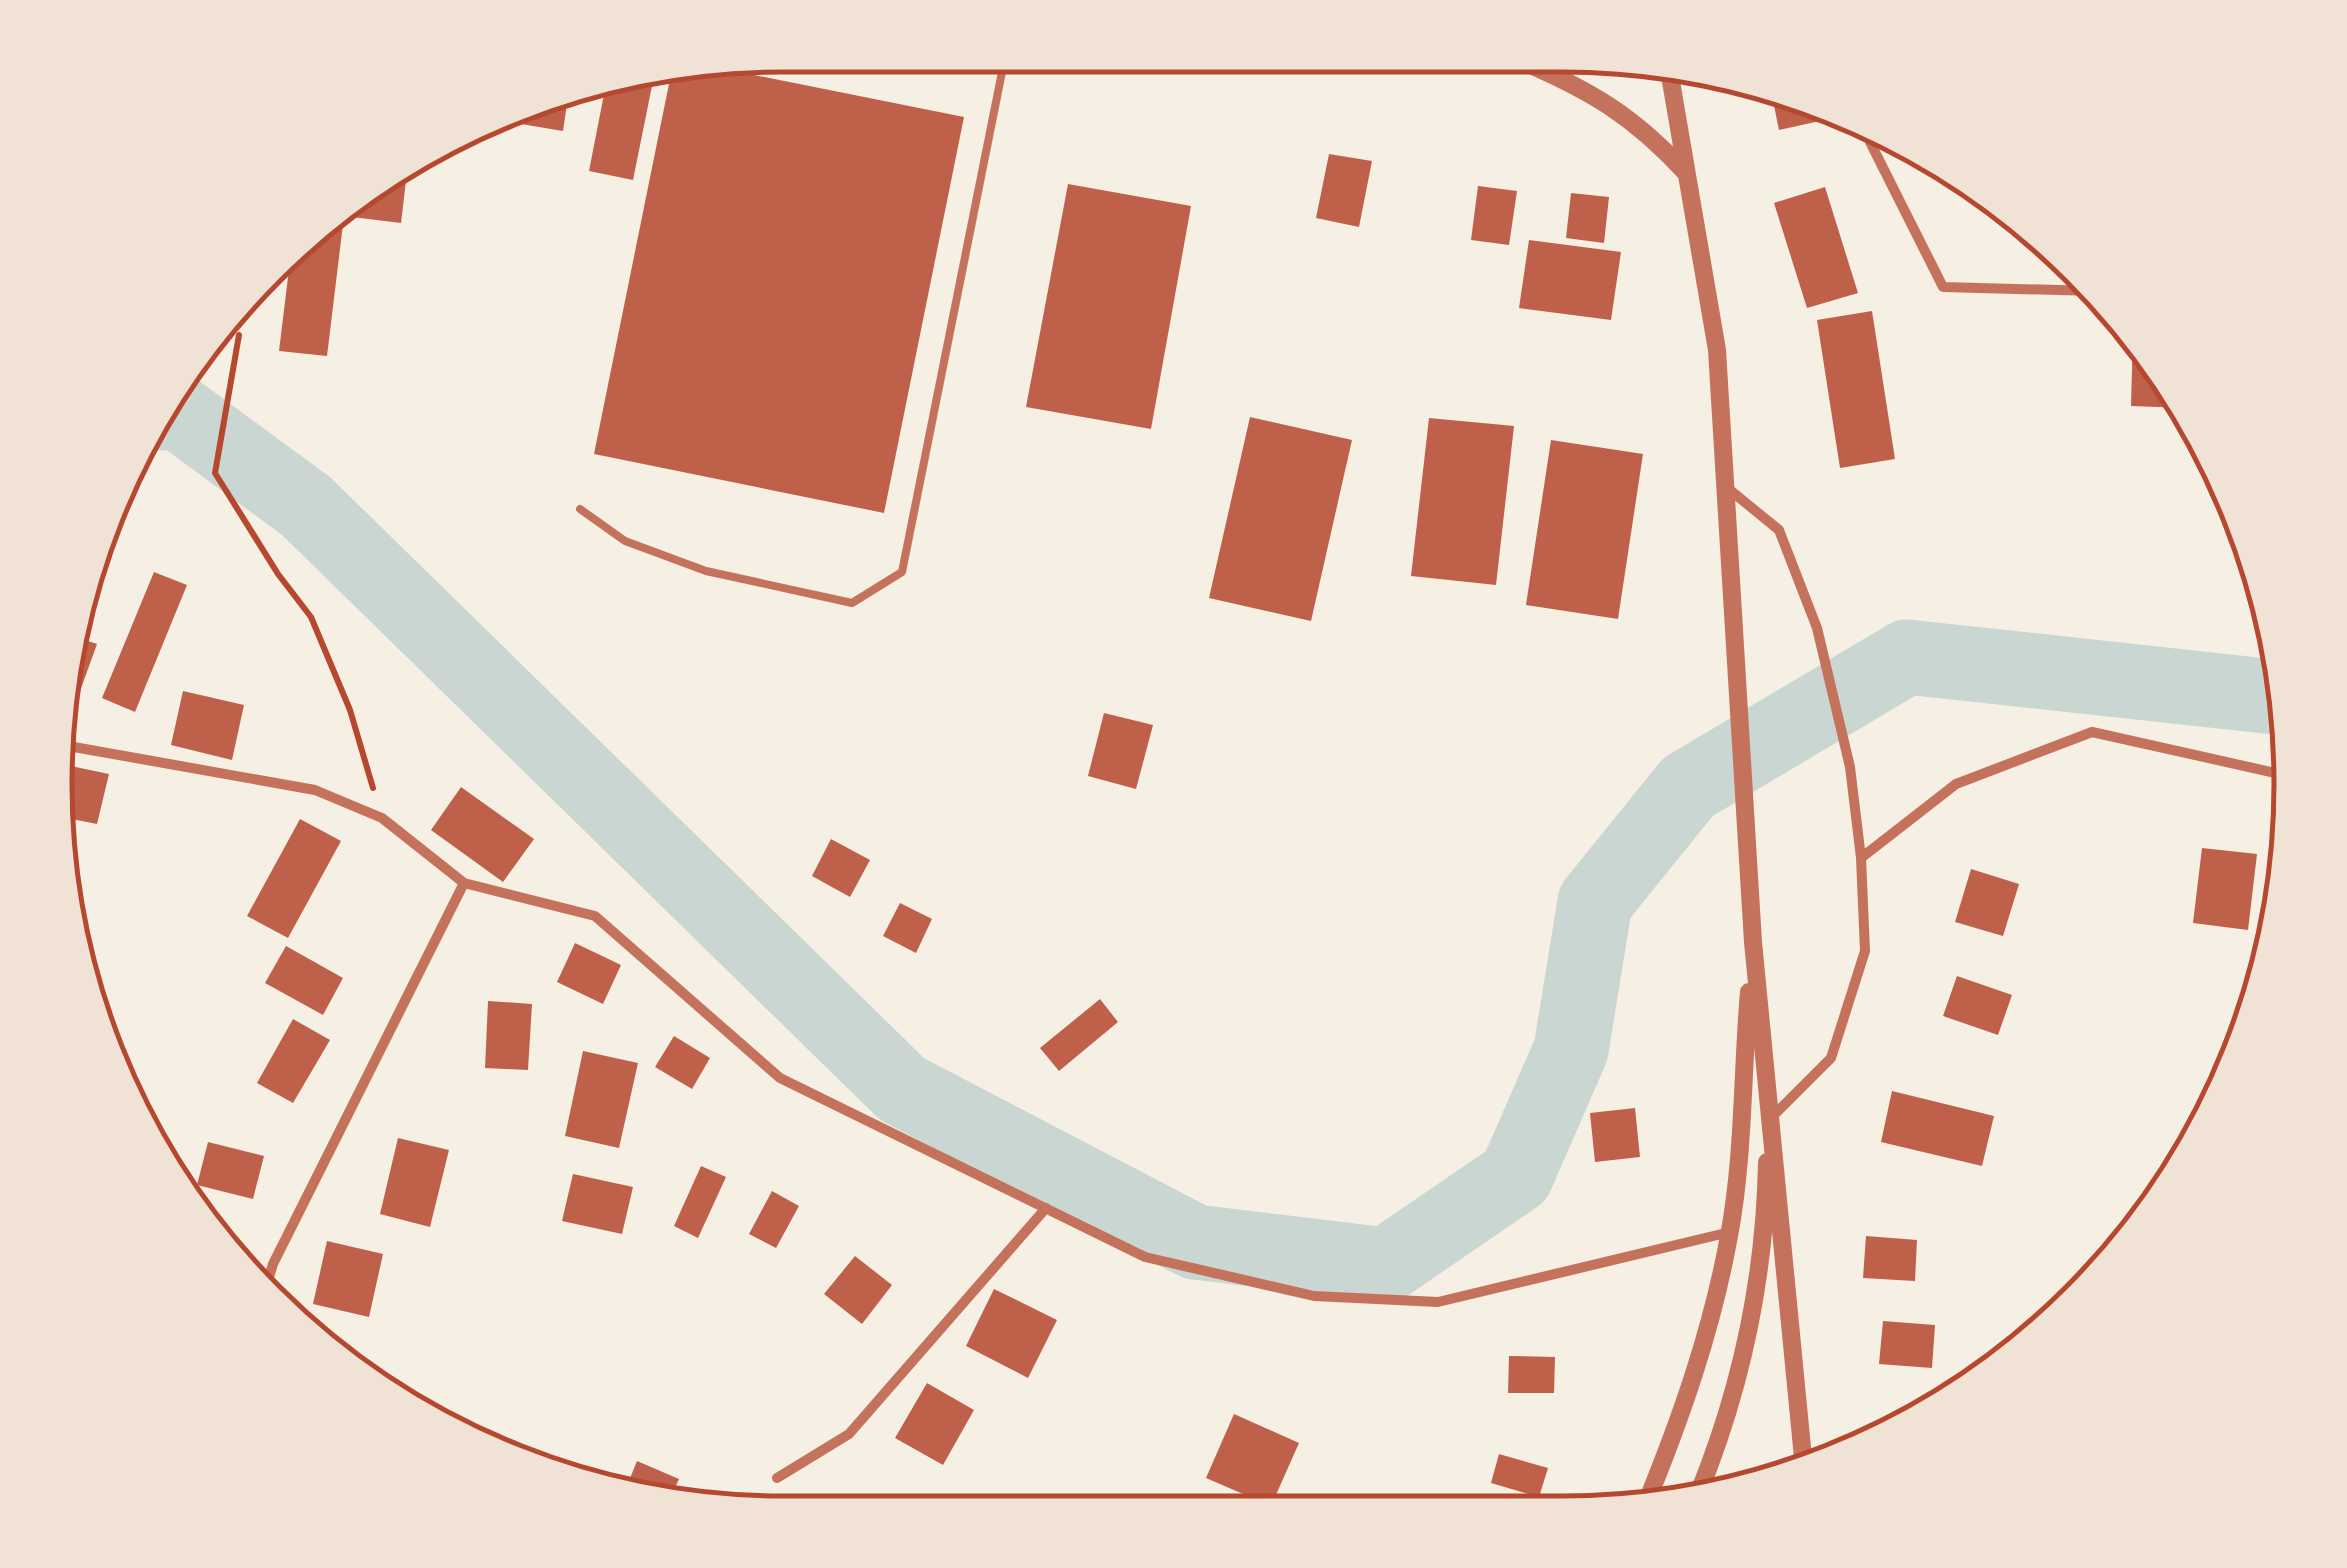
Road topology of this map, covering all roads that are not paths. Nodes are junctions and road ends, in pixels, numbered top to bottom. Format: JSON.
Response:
{"nodes":[{"id":1,"x":1002,"y":72,"type":"edge"},
{"id":2,"x":1544,"y":72,"type":"edge"},
{"id":3,"x":1671,"y":81,"type":"edge"},
{"id":4,"x":1870,"y":142,"type":"edge"},
{"id":5,"x":1688,"y":175,"type":"junction"},
{"id":6,"x":2076,"y":291,"type":"edge"},
{"id":7,"x":1724,"y":485,"type":"junction"},
{"id":8,"x":580,"y":509,"type":"dead end"},
{"id":9,"x":74,"y":747,"type":"edge"},
{"id":10,"x":2274,"y":773,"type":"edge"},
{"id":11,"x":1861,"y":858,"type":"junction"},
{"id":12,"x":464,"y":883,"type":"junction"},
{"id":13,"x":1753,"y":942,"type":"junction"},
{"id":14,"x":1768,"y":1120,"type":"junction"},
{"id":15,"x":1046,"y":1208,"type":"junction"},
{"id":16,"x":1730,"y":1232,"type":"junction"},
{"id":17,"x":270,"y":1275,"type":"edge"},
{"id":18,"x":1803,"y":1454,"type":"edge"},
{"id":19,"x":1658,"y":1474,"type":"junction"},
{"id":20,"x":777,"y":1478,"type":"dead end"},
{"id":21,"x":1702,"y":1482,"type":"edge"},
{"id":22,"x":1652,"y":1489,"type":"edge"},
{"id":23,"x":1658,"y":1489,"type":"edge"}],
"edges":[{"from":1,"to":8,"type":"lane"},
{"from":2,"to":5,"type":"street"},
{"from":3,"to":5,"type":"street"},
{"from":4,"to":6,"type":"street"},
{"from":5,"to":7,"type":"street"},
{"from":7,"to":11,"type":"street"},
{"from":7,"to":13,"type":"street"},
{"from":9,"to":12,"type":"street"},
{"from":10,"to":11,"type":"street"},
{"from":11,"to":14,"type":"street"},
{"from":12,"to":15,"type":"street"},
{"from":12,"to":17,"type":"street"},
{"from":13,"to":14,"type":"street"},
{"from":13,"to":16,"type":"street"},
{"from":14,"to":18,"type":"street"},
{"from":14,"to":21,"type":"street"},
{"from":15,"to":16,"type":"street"},
{"from":15,"to":20,"type":"street"},
{"from":16,"to":19,"type":"street"},
{"from":19,"to":22,"type":"street"},
{"from":19,"to":23,"type":"street"}]}
